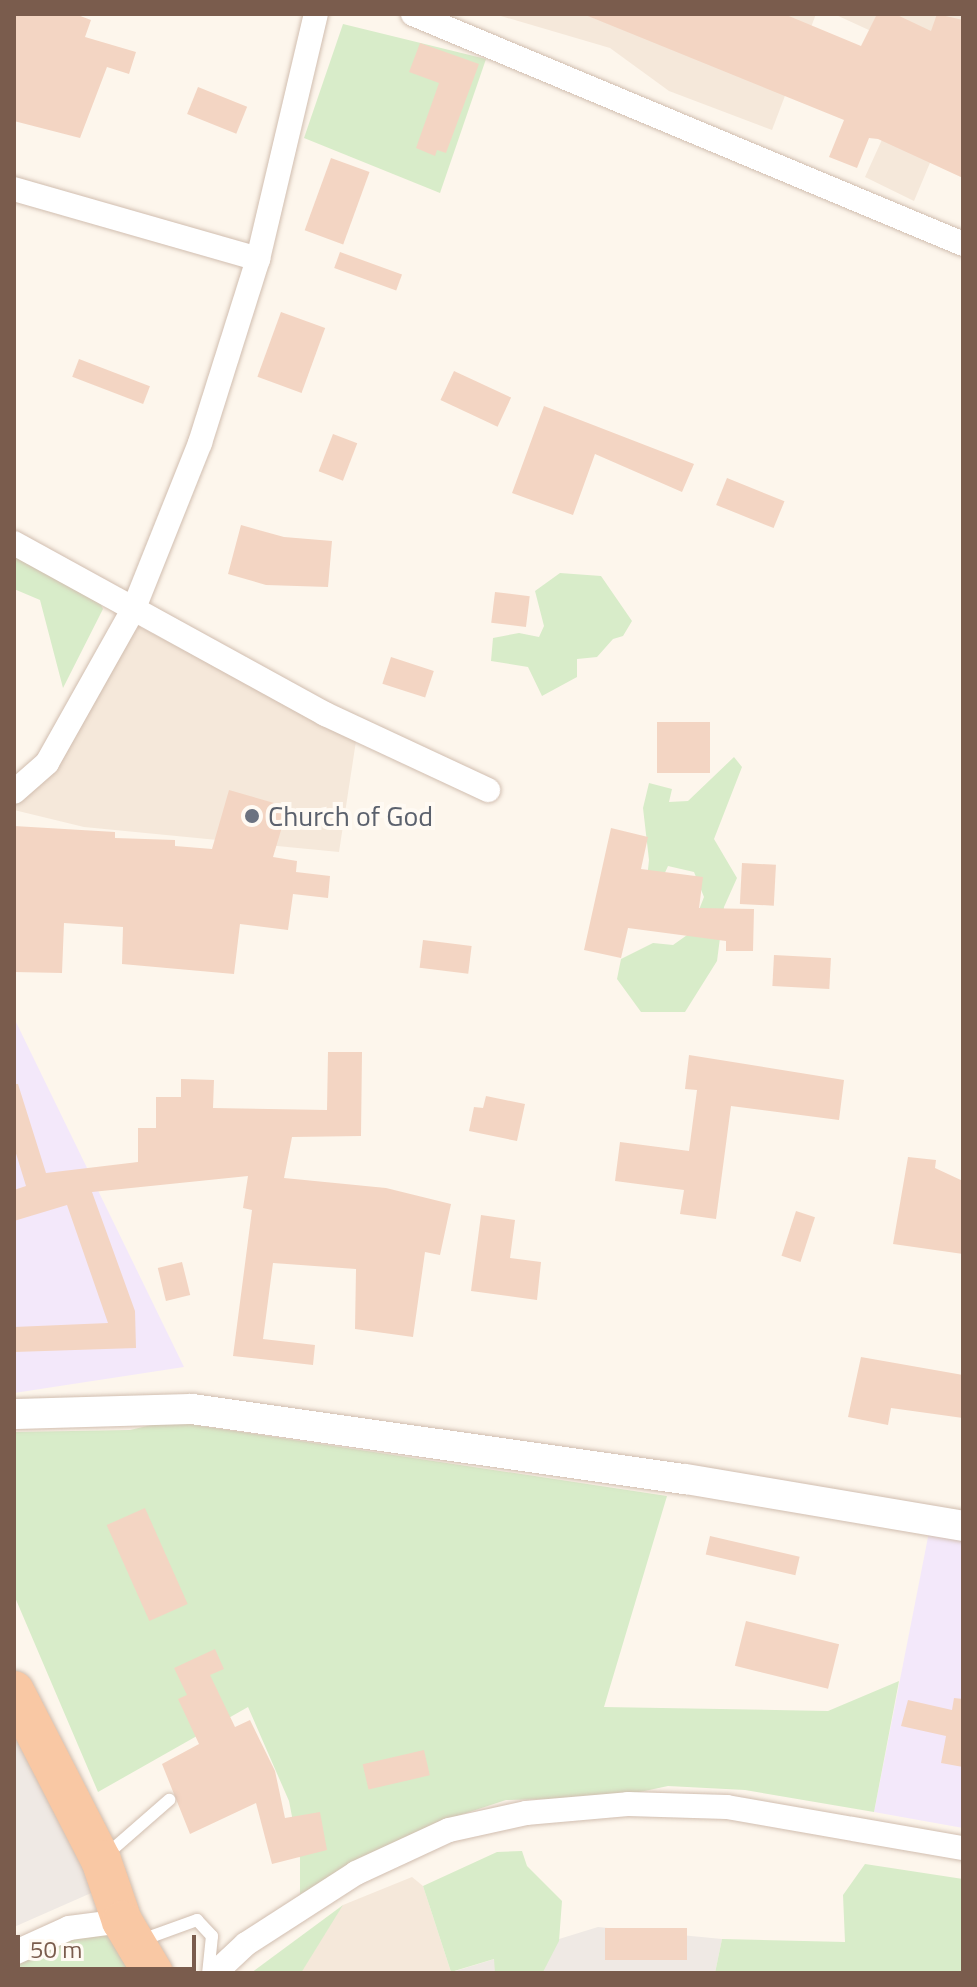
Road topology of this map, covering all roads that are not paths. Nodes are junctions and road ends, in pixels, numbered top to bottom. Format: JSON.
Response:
{"nodes":[{"id":1,"x":316,"y":14,"type":"edge"},
{"id":2,"x":413,"y":14,"type":"edge"},
{"id":3,"x":14,"y":189,"type":"edge"},
{"id":4,"x":963,"y":244,"type":"edge"},
{"id":5,"x":258,"y":259,"type":"junction"},
{"id":6,"x":14,"y":543,"type":"edge"},
{"id":7,"x":134,"y":608,"type":"junction"},
{"id":8,"x":488,"y":790,"type":"dead end"},
{"id":9,"x":14,"y":792,"type":"edge"},
{"id":10,"x":14,"y":1414,"type":"edge"},
{"id":11,"x":963,"y":1526,"type":"edge"},
{"id":12,"x":14,"y":1691,"type":"edge"},
{"id":13,"x":169,"y":1800,"type":"dead end"},
{"id":14,"x":963,"y":1848,"type":"edge"},
{"id":15,"x":101,"y":1860,"type":"junction"},
{"id":16,"x":137,"y":1945,"type":"edge"},
{"id":17,"x":14,"y":1953,"type":"edge"},
{"id":18,"x":208,"y":1973,"type":"edge"},
{"id":19,"x":215,"y":1973,"type":"edge"}],
"edges":[{"from":1,"to":5,"type":"street"},
{"from":2,"to":4,"type":"street"},
{"from":3,"to":5,"type":"street"},
{"from":5,"to":7,"type":"street"},
{"from":6,"to":7,"type":"street"},
{"from":7,"to":8,"type":"street"},
{"from":7,"to":9,"type":"street"},
{"from":10,"to":11,"type":"street"},
{"from":12,"to":15,"type":"highway"},
{"from":13,"to":15,"type":"lane"},
{"from":14,"to":19,"type":"street"},
{"from":15,"to":16,"type":"highway"},
{"from":16,"to":17,"type":"street"},
{"from":16,"to":18,"type":"lane"}]}
